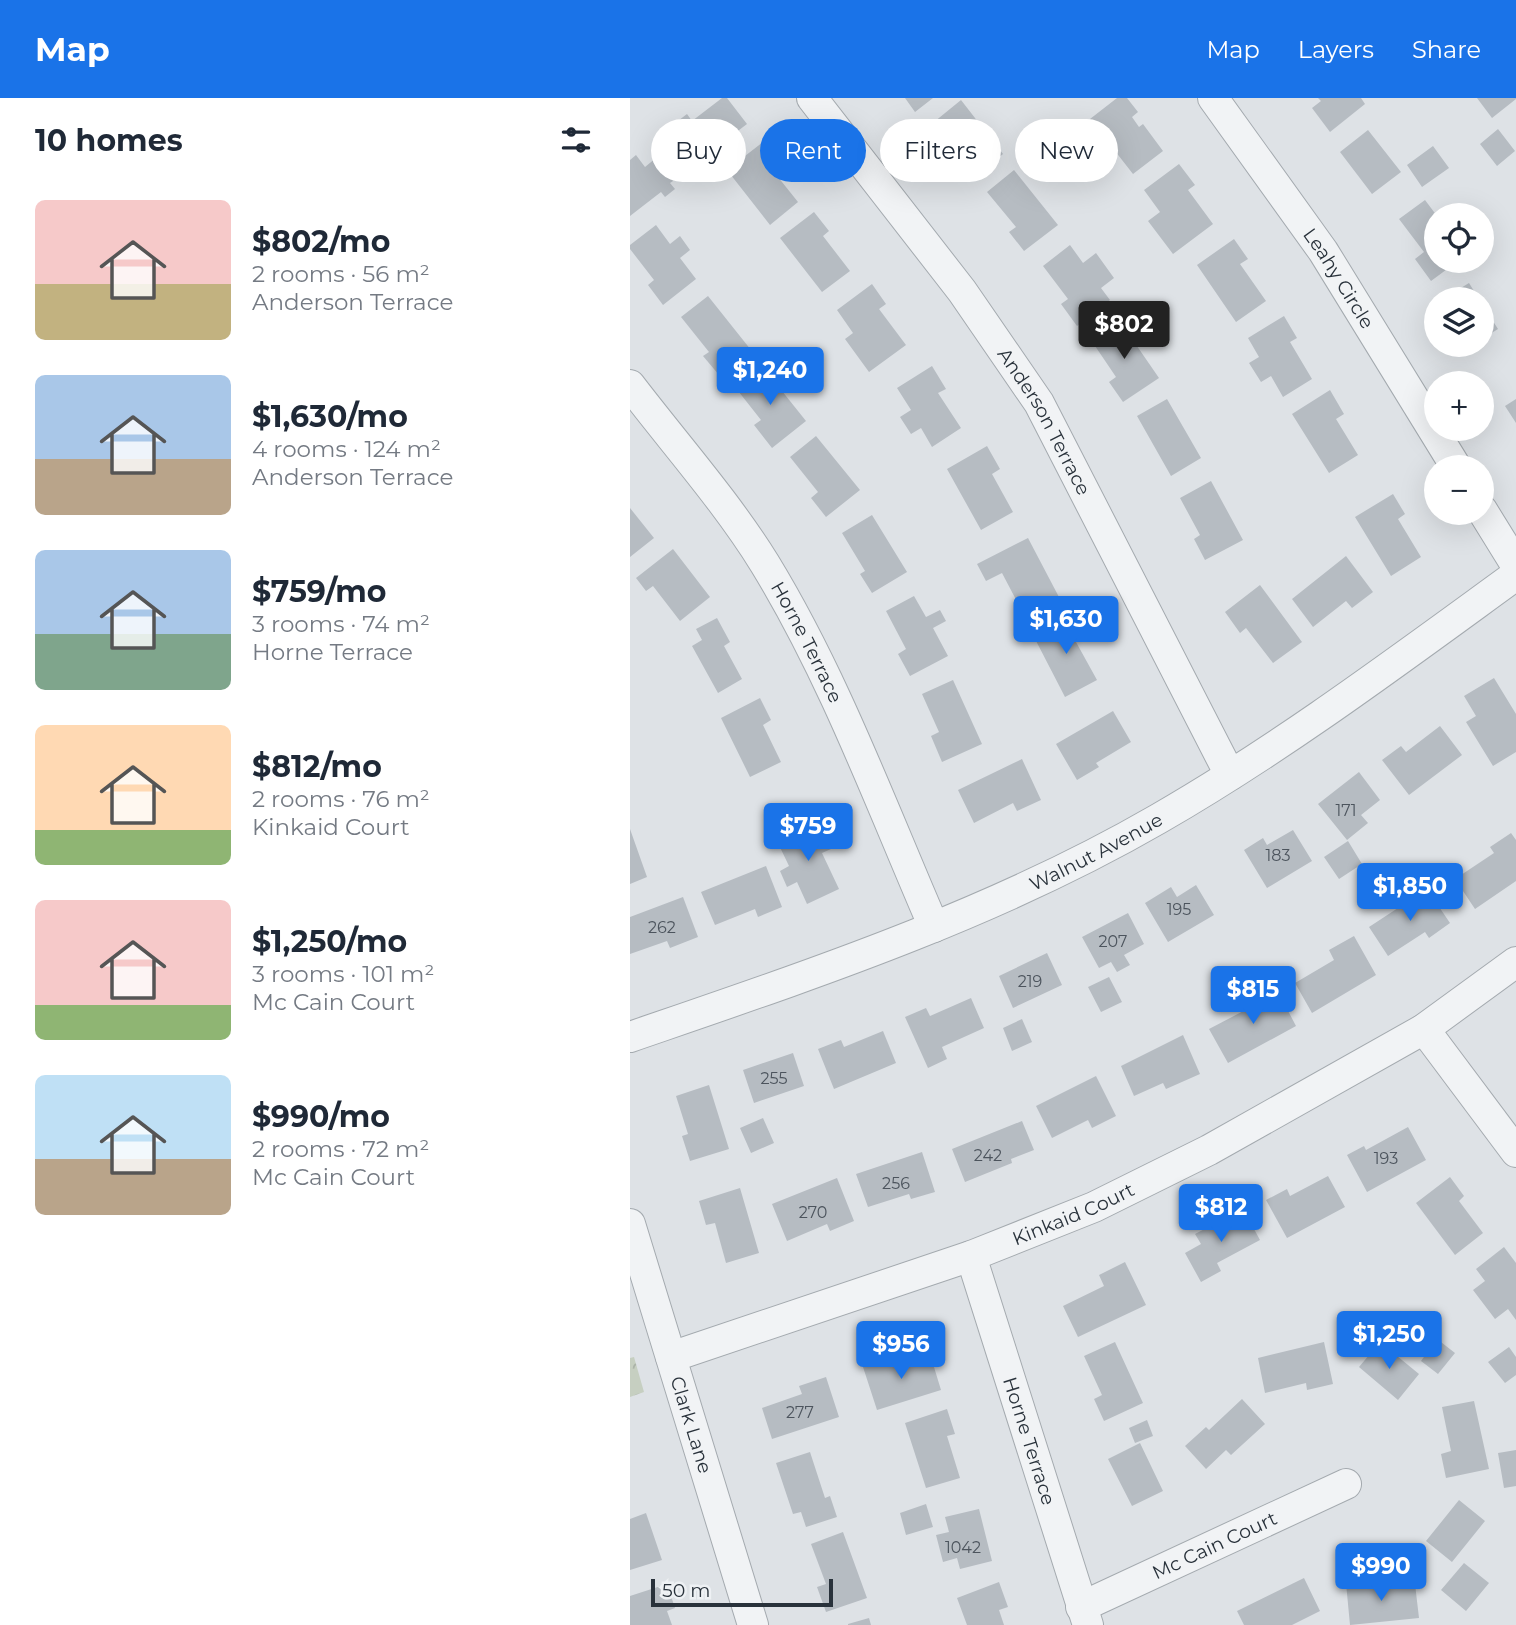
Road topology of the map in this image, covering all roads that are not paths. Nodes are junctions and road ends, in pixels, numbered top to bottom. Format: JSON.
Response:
{"nodes":[{"id":1,"x":813,"y":98,"type":"edge"},
{"id":2,"x":1213,"y":98,"type":"edge"},
{"id":3,"x":630,"y":385,"type":"edge"},
{"id":4,"x":1449,"y":455,"type":"edge"},
{"id":5,"x":1491,"y":525,"type":"edge"},
{"id":6,"x":1516,"y":565,"type":"edge"},
{"id":7,"x":1516,"y":575,"type":"edge"},
{"id":8,"x":1230,"y":775,"type":"junction"},
{"id":9,"x":933,"y":927,"type":"junction"},
{"id":10,"x":1516,"y":962,"type":"edge"},
{"id":11,"x":1424,"y":1029,"type":"junction"},
{"id":12,"x":630,"y":1037,"type":"edge"},
{"id":13,"x":1516,"y":1152,"type":"edge"},
{"id":14,"x":630,"y":1224,"type":"edge"},
{"id":15,"x":971,"y":1256,"type":"junction"},
{"id":16,"x":671,"y":1357,"type":"junction"},
{"id":17,"x":1346,"y":1484,"type":"dead end"},
{"id":18,"x":1084,"y":1616,"type":"edge"},
{"id":19,"x":753,"y":1625,"type":"edge"}],
"edges":[{"from":1,"to":8,"type":"street","name":"Anderson Terrace"},
{"from":2,"to":4,"type":"street","name":"Leahy Circle"},
{"from":3,"to":9,"type":"street","name":"Horne Terrace"},
{"from":5,"to":6,"type":"street"},
{"from":7,"to":8,"type":"street","name":"Walnut Avenue"},
{"from":8,"to":9,"type":"street","name":"Walnut Avenue"},
{"from":9,"to":12,"type":"street","name":"Walnut Avenue"},
{"from":10,"to":11,"type":"street","name":"Kinkaid Court"},
{"from":11,"to":13,"type":"street"},
{"from":11,"to":15,"type":"street","name":"Kinkaid Court"},
{"from":14,"to":16,"type":"street","name":"Clark Lane"},
{"from":15,"to":16,"type":"street","name":"Kinkaid Court"},
{"from":15,"to":18,"type":"street","name":"Horne Terrace"},
{"from":16,"to":19,"type":"street","name":"Clark Lane"},
{"from":17,"to":18,"type":"street","name":"Mc Cain Court"}]}
